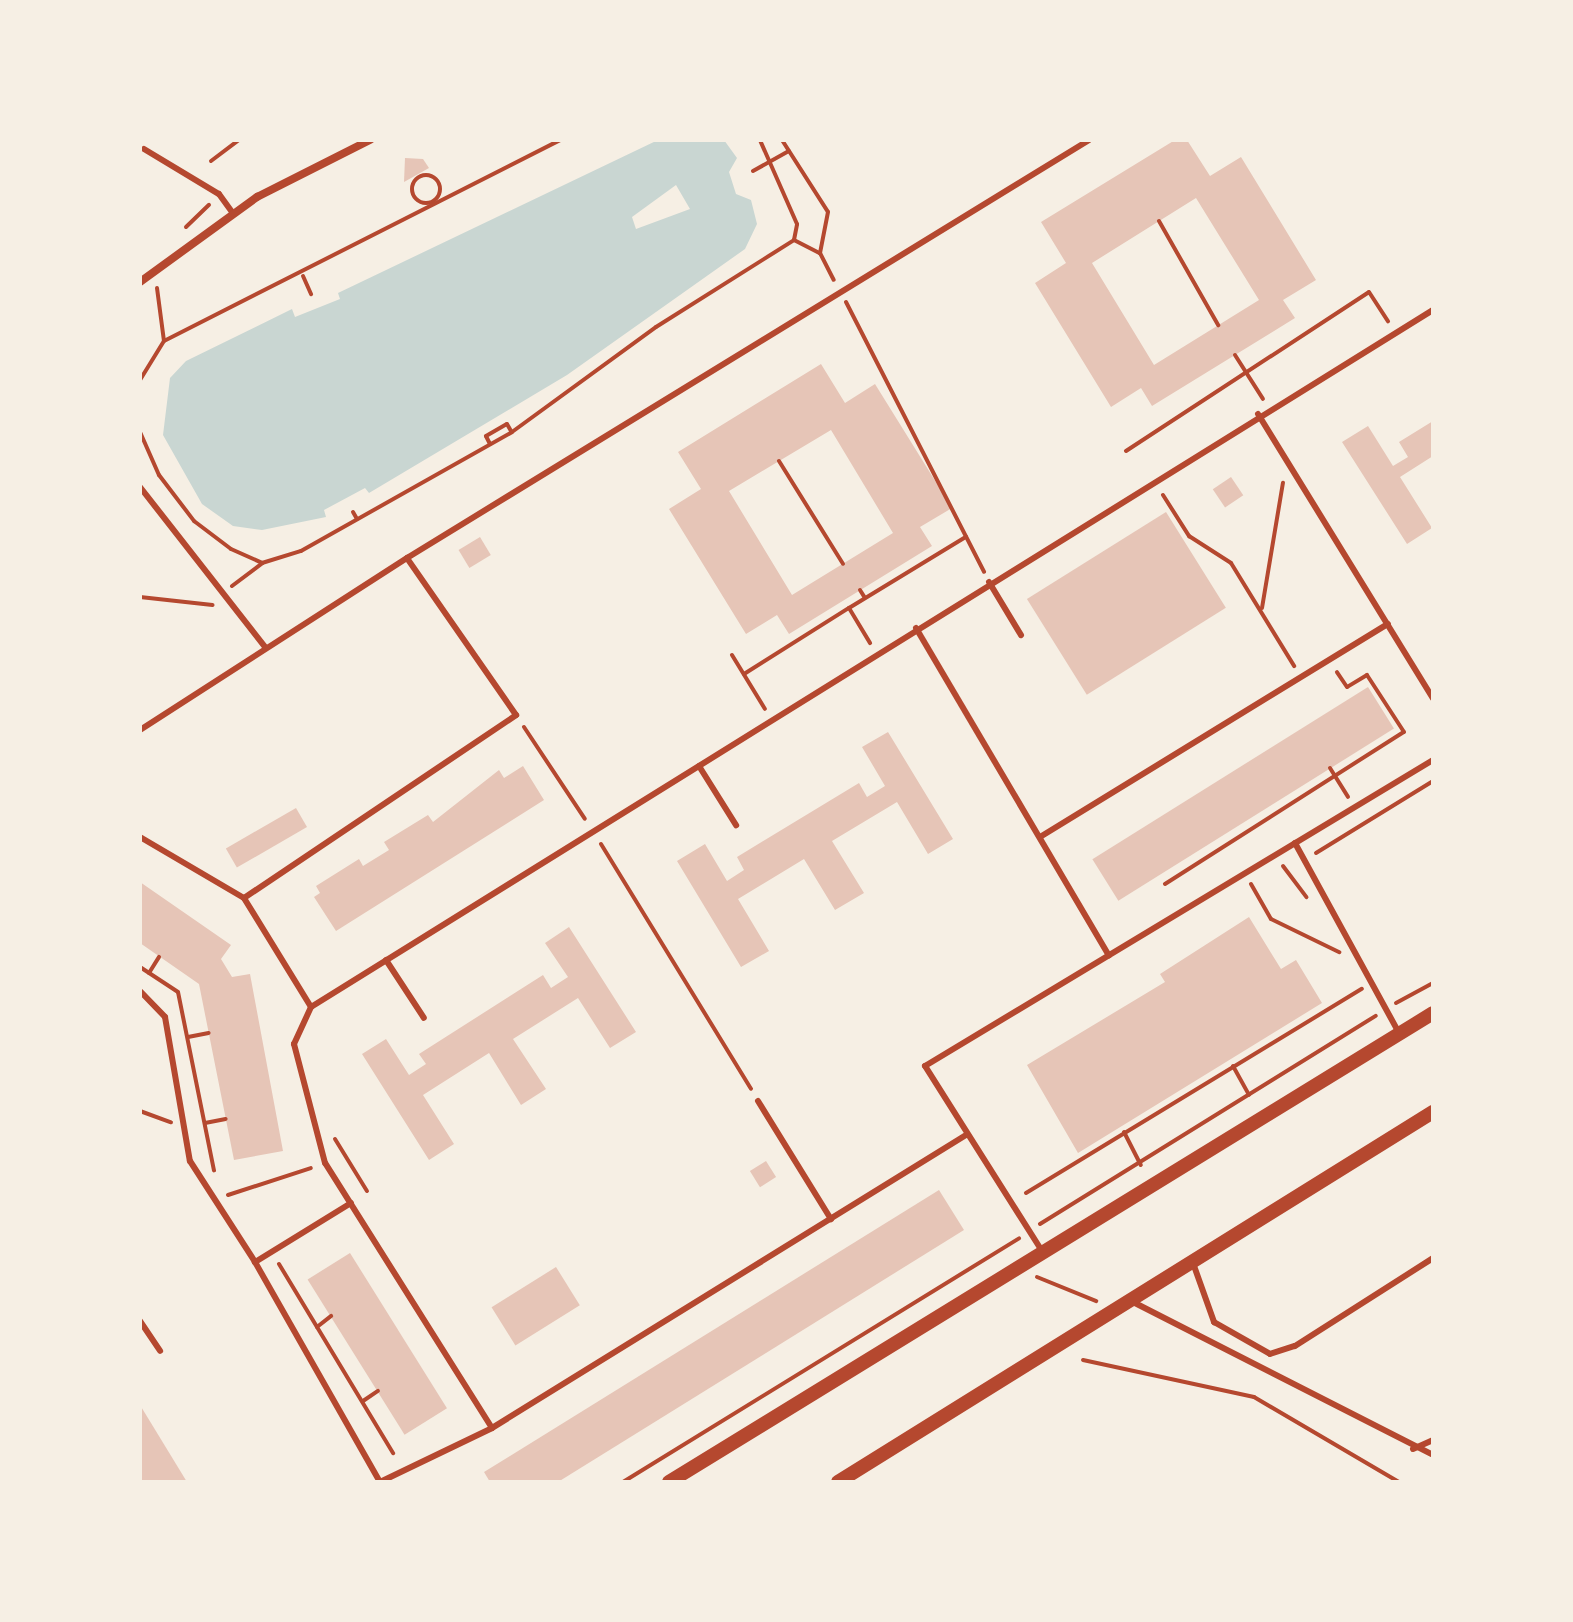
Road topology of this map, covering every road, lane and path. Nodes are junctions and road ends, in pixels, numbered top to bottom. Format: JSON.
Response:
{"nodes":[{"id":1,"x":239,"y":140,"type":"edge"},
{"id":2,"x":370,"y":140,"type":"edge"},
{"id":3,"x":560,"y":140,"type":"edge"},
{"id":4,"x":760,"y":140,"type":"edge"},
{"id":5,"x":782,"y":140,"type":"edge"},
{"id":6,"x":1089,"y":140,"type":"edge"},
{"id":7,"x":144,"y":149,"type":"dead end"},
{"id":8,"x":789,"y":151,"type":"junction"},
{"id":9,"x":211,"y":161,"type":"dead end"},
{"id":10,"x":770,"y":163,"type":"junction"},
{"id":11,"x":753,"y":171,"type":"dead end"},
{"id":12,"x":432,"y":202,"type":"junction"},
{"id":13,"x":435,"y":208,"type":"junction"},
{"id":14,"x":233,"y":213,"type":"junction"},
{"id":15,"x":1159,"y":221,"type":"dead end"},
{"id":16,"x":794,"y":240,"type":"junction"},
{"id":17,"x":820,"y":253,"type":"junction"},
{"id":18,"x":150,"y":268,"type":"junction"},
{"id":19,"x":303,"y":276,"type":"junction"},
{"id":20,"x":140,"y":282,"type":"edge"},
{"id":21,"x":311,"y":294,"type":"dead end"},
{"id":22,"x":842,"y":295,"type":"junction"},
{"id":23,"x":1433,"y":310,"type":"edge"},
{"id":24,"x":1388,"y":321,"type":"dead end"},
{"id":25,"x":1218,"y":325,"type":"dead end"},
{"id":26,"x":164,"y":341,"type":"junction"},
{"id":27,"x":1235,"y":355,"type":"dead end"},
{"id":28,"x":1247,"y":372,"type":"junction"},
{"id":29,"x":140,"y":380,"type":"edge"},
{"id":30,"x":1268,"y":408,"type":"junction"},
{"id":31,"x":1258,"y":414,"type":"junction"},
{"id":32,"x":140,"y":432,"type":"edge"},
{"id":33,"x":512,"y":432,"type":"junction"},
{"id":34,"x":490,"y":444,"type":"junction"},
{"id":35,"x":1126,"y":451,"type":"dead end"},
{"id":36,"x":779,"y":461,"type":"dead end"},
{"id":37,"x":1287,"y":461,"type":"junction"},
{"id":38,"x":140,"y":487,"type":"edge"},
{"id":39,"x":1159,"y":489,"type":"dead end"},
{"id":40,"x":353,"y":512,"type":"dead end"},
{"id":41,"x":357,"y":519,"type":"junction"},
{"id":42,"x":967,"y":536,"type":"junction"},
{"id":43,"x":407,"y":558,"type":"junction"},
{"id":44,"x":262,"y":563,"type":"junction"},
{"id":45,"x":843,"y":564,"type":"dead end"},
{"id":46,"x":989,"y":582,"type":"junction"},
{"id":47,"x":226,"y":590,"type":"junction"},
{"id":48,"x":860,"y":590,"type":"dead end"},
{"id":49,"x":210,"y":593,"type":"dead end"},
{"id":50,"x":140,"y":597,"type":"edge"},
{"id":51,"x":865,"y":598,"type":"junction"},
{"id":52,"x":219,"y":604,"type":"junction"},
{"id":53,"x":849,"y":608,"type":"junction"},
{"id":54,"x":1262,"y":611,"type":"junction"},
{"id":55,"x":227,"y":613,"type":"dead end"},
{"id":56,"x":1388,"y":624,"type":"junction"},
{"id":57,"x":916,"y":628,"type":"junction"},
{"id":58,"x":1021,"y":635,"type":"dead end"},
{"id":59,"x":265,"y":647,"type":"junction"},
{"id":60,"x":877,"y":653,"type":"junction"},
{"id":61,"x":732,"y":655,"type":"dead end"},
{"id":62,"x":1330,"y":660,"type":"junction"},
{"id":63,"x":744,"y":674,"type":"junction"},
{"id":64,"x":1301,"y":678,"type":"junction"},
{"id":65,"x":1433,"y":698,"type":"edge"},
{"id":66,"x":516,"y":715,"type":"junction"},
{"id":67,"x":772,"y":720,"type":"junction"},
{"id":68,"x":140,"y":730,"type":"edge"},
{"id":69,"x":1433,"y":760,"type":"edge"},
{"id":70,"x":699,"y":766,"type":"junction"},
{"id":71,"x":1433,"y":781,"type":"edge"},
{"id":72,"x":736,"y":825,"type":"dead end"},
{"id":73,"x":593,"y":831,"type":"junction"},
{"id":74,"x":140,"y":837,"type":"edge"},
{"id":75,"x":1040,"y":837,"type":"junction"},
{"id":76,"x":1295,"y":843,"type":"junction"},
{"id":77,"x":1304,"y":860,"type":"junction"},
{"id":78,"x":1276,"y":866,"type":"dead end"},
{"id":79,"x":1245,"y":873,"type":"junction"},
{"id":80,"x":1263,"y":874,"type":"dead end"},
{"id":81,"x":1250,"y":882,"type":"junction"},
{"id":82,"x":1165,"y":884,"type":"dead end"},
{"id":83,"x":1237,"y":890,"type":"dead end"},
{"id":84,"x":244,"y":898,"type":"junction"},
{"id":85,"x":1311,"y":905,"type":"dead end"},
{"id":86,"x":1334,"y":941,"type":"dead end"},
{"id":87,"x":1109,"y":955,"type":"junction"},
{"id":88,"x":159,"y":957,"type":"dead end"},
{"id":89,"x":386,"y":960,"type":"junction"},
{"id":90,"x":149,"y":973,"type":"dead end"},
{"id":91,"x":1433,"y":983,"type":"edge"},
{"id":92,"x":140,"y":991,"type":"edge"},
{"id":93,"x":1368,"y":1002,"type":"dead end"},
{"id":94,"x":311,"y":1007,"type":"junction"},
{"id":95,"x":1368,"y":1009,"type":"dead end"},
{"id":96,"x":1384,"y":1010,"type":"junction"},
{"id":97,"x":1433,"y":1013,"type":"edge"},
{"id":98,"x":424,"y":1018,"type":"dead end"},
{"id":99,"x":1364,"y":1025,"type":"junction"},
{"id":100,"x":209,"y":1033,"type":"dead end"},
{"id":101,"x":1399,"y":1034,"type":"junction"},
{"id":102,"x":187,"y":1037,"type":"dead end"},
{"id":103,"x":1233,"y":1066,"type":"junction"},
{"id":104,"x":1249,"y":1095,"type":"junction"},
{"id":105,"x":758,"y":1101,"type":"joint"},
{"id":106,"x":140,"y":1111,"type":"edge"},
{"id":107,"x":1433,"y":1112,"type":"edge"},
{"id":108,"x":226,"y":1119,"type":"dead end"},
{"id":109,"x":204,"y":1124,"type":"dead end"},
{"id":110,"x":185,"y":1126,"type":"junction"},
{"id":111,"x":1124,"y":1132,"type":"junction"},
{"id":112,"x":966,"y":1135,"type":"junction"},
{"id":113,"x":211,"y":1162,"type":"dead end"},
{"id":114,"x":325,"y":1163,"type":"junction"},
{"id":115,"x":1141,"y":1165,"type":"junction"},
{"id":116,"x":1026,"y":1193,"type":"dead end"},
{"id":117,"x":351,"y":1203,"type":"junction"},
{"id":118,"x":831,"y":1219,"type":"junction"},
{"id":119,"x":1028,"y":1232,"type":"junction"},
{"id":120,"x":272,"y":1251,"type":"junction"},
{"id":121,"x":1043,"y":1252,"type":"junction"},
{"id":122,"x":1433,"y":1258,"type":"edge"},
{"id":123,"x":255,"y":1262,"type":"junction"},
{"id":124,"x":1193,"y":1263,"type":"junction"},
{"id":125,"x":1037,"y":1277,"type":"dead end"},
{"id":126,"x":1096,"y":1301,"type":"dead end"},
{"id":127,"x":1131,"y":1301,"type":"junction"},
{"id":128,"x":331,"y":1316,"type":"dead end"},
{"id":129,"x":140,"y":1321,"type":"edge"},
{"id":130,"x":317,"y":1327,"type":"junction"},
{"id":131,"x":160,"y":1351,"type":"dead end"},
{"id":132,"x":1083,"y":1360,"type":"dead end"},
{"id":133,"x":378,"y":1391,"type":"dead end"},
{"id":134,"x":362,"y":1402,"type":"junction"},
{"id":135,"x":492,"y":1428,"type":"junction"},
{"id":136,"x":1433,"y":1440,"type":"edge"},
{"id":137,"x":1413,"y":1449,"type":"junction"},
{"id":138,"x":393,"y":1453,"type":"dead end"},
{"id":139,"x":1433,"y":1455,"type":"edge"},
{"id":140,"x":623,"y":1482,"type":"edge"},
{"id":141,"x":669,"y":1482,"type":"edge"},
{"id":142,"x":838,"y":1482,"type":"edge"},
{"id":143,"x":1399,"y":1482,"type":"edge"}],
"edges":[{"from":1,"to":9,"type":"path"},
{"from":2,"to":14,"type":"street"},
{"from":3,"to":13,"type":"path"},
{"from":4,"to":10,"type":"path"},
{"from":5,"to":8,"type":"path"},
{"from":6,"to":22,"type":"lane"},
{"from":7,"to":14,"type":"lane"},
{"from":8,"to":10,"type":"path"},
{"from":8,"to":17,"type":"path"},
{"from":10,"to":11,"type":"path"},
{"from":10,"to":16,"type":"path"},
{"from":12,"to":12,"type":"path"},
{"from":12,"to":13,"type":"path"},
{"from":13,"to":19,"type":"path"},
{"from":14,"to":18,"type":"street"},
{"from":15,"to":25,"type":"path"},
{"from":16,"to":17,"type":"path"},
{"from":16,"to":33,"type":"path"},
{"from":17,"to":22,"type":"path"},
{"from":18,"to":20,"type":"street"},
{"from":18,"to":26,"type":"path"},
{"from":19,"to":21,"type":"path"},
{"from":19,"to":26,"type":"path"},
{"from":22,"to":42,"type":"path"},
{"from":22,"to":43,"type":"lane"},
{"from":23,"to":30,"type":"lane"},
{"from":24,"to":28,"type":"path"},
{"from":26,"to":29,"type":"path"},
{"from":27,"to":28,"type":"path"},
{"from":28,"to":30,"type":"path"},
{"from":28,"to":35,"type":"path"},
{"from":30,"to":31,"type":"lane"},
{"from":31,"to":37,"type":"lane"},
{"from":31,"to":46,"type":"lane"},
{"from":32,"to":44,"type":"path"},
{"from":33,"to":34,"type":"path"},
{"from":33,"to":34,"type":"path"},
{"from":34,"to":41,"type":"path"},
{"from":36,"to":45,"type":"path"},
{"from":37,"to":54,"type":"path"},
{"from":37,"to":56,"type":"lane"},
{"from":38,"to":47,"type":"lane"},
{"from":39,"to":54,"type":"path"},
{"from":40,"to":41,"type":"path"},
{"from":41,"to":44,"type":"path"},
{"from":42,"to":46,"type":"path"},
{"from":42,"to":51,"type":"path"},
{"from":43,"to":59,"type":"lane"},
{"from":43,"to":66,"type":"lane"},
{"from":44,"to":47,"type":"path"},
{"from":46,"to":57,"type":"lane"},
{"from":46,"to":58,"type":"lane"},
{"from":47,"to":59,"type":"lane"},
{"from":48,"to":51,"type":"path"},
{"from":49,"to":52,"type":"path"},
{"from":50,"to":52,"type":"path"},
{"from":51,"to":53,"type":"path"},
{"from":52,"to":55,"type":"path"},
{"from":53,"to":60,"type":"path"},
{"from":53,"to":63,"type":"path"},
{"from":54,"to":64,"type":"path"},
{"from":56,"to":62,"type":"lane"},
{"from":56,"to":65,"type":"lane"},
{"from":57,"to":60,"type":"lane"},
{"from":57,"to":75,"type":"lane"},
{"from":59,"to":68,"type":"lane"},
{"from":60,"to":67,"type":"lane"},
{"from":61,"to":63,"type":"path"},
{"from":62,"to":64,"type":"lane"},
{"from":62,"to":82,"type":"path"},
{"from":63,"to":67,"type":"path"},
{"from":64,"to":75,"type":"lane"},
{"from":66,"to":73,"type":"path"},
{"from":66,"to":84,"type":"lane"},
{"from":67,"to":70,"type":"lane"},
{"from":69,"to":76,"type":"lane"},
{"from":70,"to":72,"type":"lane"},
{"from":70,"to":73,"type":"lane"},
{"from":71,"to":77,"type":"path"},
{"from":73,"to":89,"type":"lane"},
{"from":73,"to":105,"type":"path"},
{"from":74,"to":84,"type":"lane"},
{"from":75,"to":87,"type":"lane"},
{"from":76,"to":77,"type":"lane"},
{"from":76,"to":79,"type":"lane"},
{"from":77,"to":96,"type":"lane"},
{"from":78,"to":85,"type":"path"},
{"from":79,"to":81,"type":"path"},
{"from":79,"to":87,"type":"lane"},
{"from":80,"to":81,"type":"path"},
{"from":81,"to":83,"type":"path"},
{"from":81,"to":86,"type":"path"},
{"from":84,"to":94,"type":"lane"},
{"from":87,"to":112,"type":"lane"},
{"from":88,"to":90,"type":"path"},
{"from":89,"to":94,"type":"lane"},
{"from":89,"to":98,"type":"lane"},
{"from":91,"to":96,"type":"path"},
{"from":92,"to":110,"type":"lane"},
{"from":93,"to":103,"type":"path"},
{"from":94,"to":114,"type":"lane"},
{"from":95,"to":99,"type":"path"},
{"from":96,"to":99,"type":"path"},
{"from":96,"to":101,"type":"lane"},
{"from":97,"to":101,"type":"street"},
{"from":99,"to":104,"type":"path"},
{"from":100,"to":102,"type":"path"},
{"from":101,"to":121,"type":"street"},
{"from":103,"to":104,"type":"path"},
{"from":103,"to":111,"type":"path"},
{"from":104,"to":115,"type":"path"},
{"from":105,"to":118,"type":"lane"},
{"from":106,"to":110,"type":"path"},
{"from":107,"to":124,"type":"street"},
{"from":108,"to":109,"type":"path"},
{"from":110,"to":123,"type":"lane"},
{"from":111,"to":115,"type":"path"},
{"from":111,"to":116,"type":"path"},
{"from":112,"to":118,"type":"lane"},
{"from":112,"to":119,"type":"lane"},
{"from":113,"to":114,"type":"path"},
{"from":114,"to":117,"type":"lane"},
{"from":115,"to":119,"type":"path"},
{"from":117,"to":120,"type":"lane"},
{"from":117,"to":135,"type":"lane"},
{"from":118,"to":135,"type":"lane"},
{"from":119,"to":121,"type":"lane"},
{"from":119,"to":140,"type":"path"},
{"from":120,"to":123,"type":"lane"},
{"from":120,"to":130,"type":"path"},
{"from":121,"to":141,"type":"street"},
{"from":122,"to":124,"type":"lane"},
{"from":123,"to":135,"type":"lane"},
{"from":124,"to":127,"type":"street"},
{"from":125,"to":126,"type":"path"},
{"from":127,"to":137,"type":"lane"},
{"from":127,"to":142,"type":"street"},
{"from":128,"to":130,"type":"path"},
{"from":129,"to":131,"type":"lane"},
{"from":130,"to":134,"type":"path"},
{"from":132,"to":143,"type":"path"},
{"from":133,"to":134,"type":"path"},
{"from":134,"to":138,"type":"path"},
{"from":136,"to":137,"type":"lane"},
{"from":137,"to":139,"type":"lane"}]}
